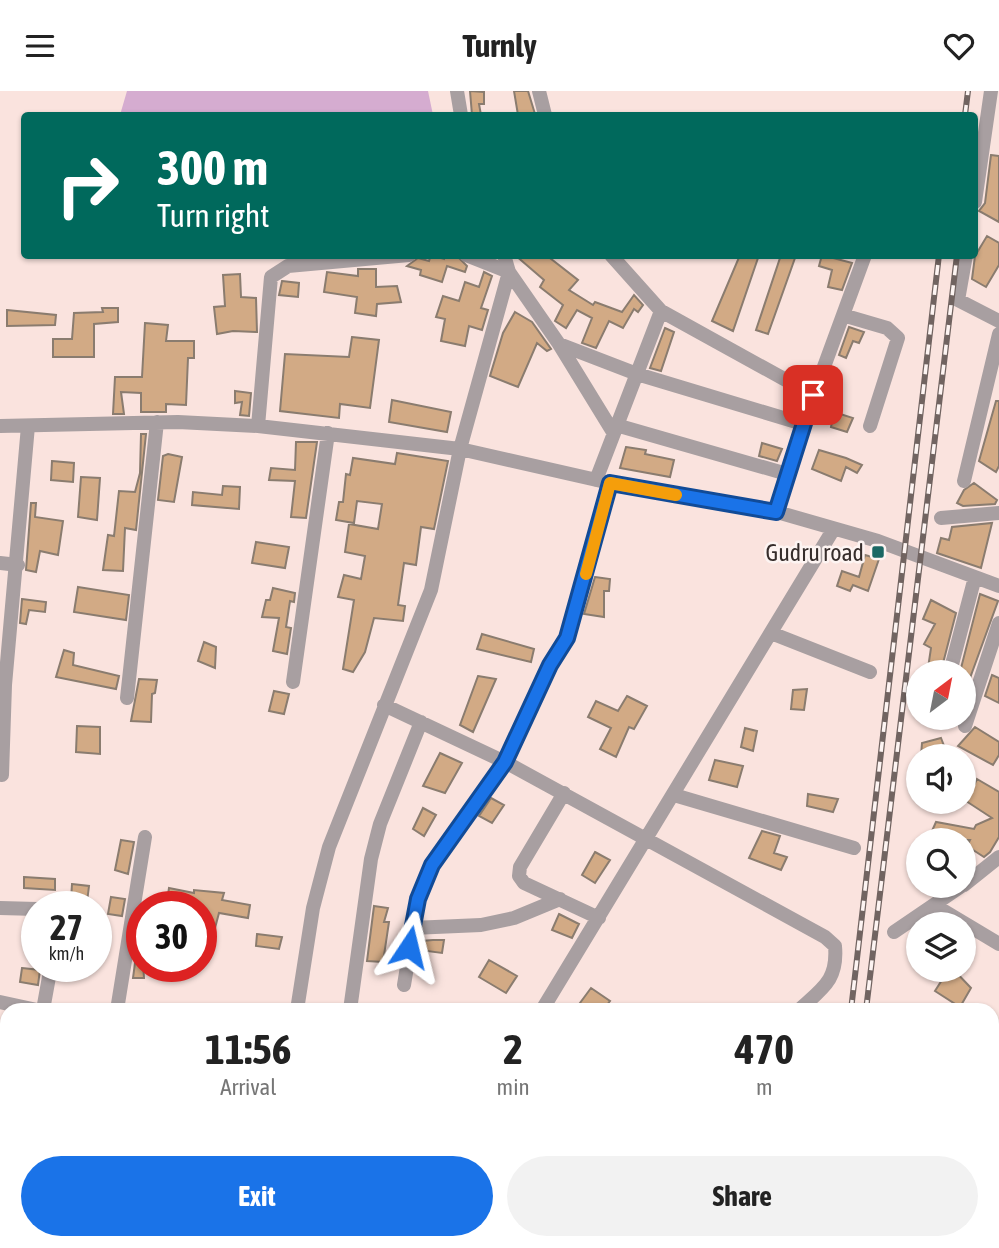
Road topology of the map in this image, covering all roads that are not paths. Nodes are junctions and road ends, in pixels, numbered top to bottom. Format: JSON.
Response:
{"nodes":[{"id":1,"x":457,"y":91,"type":"edge"},
{"id":2,"x":539,"y":91,"type":"edge"},
{"id":3,"x":991,"y":91,"type":"edge"},
{"id":4,"x":460,"y":112,"type":"edge"},
{"id":5,"x":544,"y":112,"type":"edge"},
{"id":6,"x":978,"y":181,"type":"edge"},
{"id":7,"x":365,"y":259,"type":"edge"},
{"id":8,"x":476,"y":259,"type":"edge"},
{"id":9,"x":504,"y":259,"type":"edge"},
{"id":10,"x":615,"y":259,"type":"edge"},
{"id":11,"x":864,"y":259,"type":"edge"},
{"id":12,"x":965,"y":259,"type":"edge"},
{"id":13,"x":509,"y":272,"type":"junction"},
{"id":14,"x":661,"y":311,"type":"junction"},
{"id":15,"x":846,"y":316,"type":"junction"},
{"id":16,"x":999,"y":321,"type":"edge"},
{"id":17,"x":999,"y":334,"type":"edge"},
{"id":18,"x":559,"y":344,"type":"junction"},
{"id":19,"x":636,"y":374,"type":"junction"},
{"id":20,"x":813,"y":395,"type":"junction"},
{"id":21,"x":156,"y":422,"type":"junction"},
{"id":22,"x":803,"y":424,"type":"junction"},
{"id":23,"x":0,"y":426,"type":"edge"},
{"id":24,"x":28,"y":426,"type":"junction"},
{"id":25,"x":258,"y":426,"type":"junction"},
{"id":26,"x":870,"y":426,"type":"dead end"},
{"id":27,"x":615,"y":429,"type":"junction"},
{"id":28,"x":328,"y":433,"type":"junction"},
{"id":29,"x":460,"y":449,"type":"junction"},
{"id":30,"x":787,"y":474,"type":"junction"},
{"id":31,"x":964,"y":481,"type":"dead end"},
{"id":32,"x":603,"y":482,"type":"junction"},
{"id":33,"x":776,"y":512,"type":"junction"},
{"id":34,"x":999,"y":513,"type":"edge"},
{"id":35,"x":942,"y":518,"type":"dead end"},
{"id":36,"x":833,"y":530,"type":"junction"},
{"id":37,"x":0,"y":563,"type":"edge"},
{"id":38,"x":18,"y":565,"type":"junction"},
{"id":39,"x":975,"y":577,"type":"junction"},
{"id":40,"x":999,"y":586,"type":"edge"},
{"id":41,"x":999,"y":623,"type":"edge"},
{"id":42,"x":771,"y":633,"type":"junction"},
{"id":43,"x":953,"y":660,"type":"edge"},
{"id":44,"x":870,"y":672,"type":"dead end"},
{"id":45,"x":293,"y":682,"type":"dead end"},
{"id":46,"x":2,"y":685,"type":"edge"},
{"id":47,"x":976,"y":693,"type":"edge"},
{"id":48,"x":127,"y":698,"type":"dead end"},
{"id":49,"x":384,"y":705,"type":"junction"},
{"id":50,"x":421,"y":722,"type":"junction"},
{"id":51,"x":505,"y":762,"type":"junction"},
{"id":52,"x":2,"y":775,"type":"dead end"},
{"id":53,"x":564,"y":793,"type":"junction"},
{"id":54,"x":674,"y":795,"type":"junction"},
{"id":55,"x":145,"y":837,"type":"dead end"},
{"id":56,"x":648,"y":838,"type":"junction"},
{"id":57,"x":854,"y":848,"type":"dead end"},
{"id":58,"x":998,"y":859,"type":"edge"},
{"id":59,"x":976,"y":876,"type":"edge"},
{"id":60,"x":944,"y":898,"type":"edge"},
{"id":61,"x":560,"y":899,"type":"junction"},
{"id":62,"x":934,"y":905,"type":"junction"},
{"id":63,"x":0,"y":908,"type":"edge"},
{"id":64,"x":21,"y":909,"type":"edge"},
{"id":65,"x":599,"y":918,"type":"junction"},
{"id":66,"x":411,"y":928,"type":"junction"},
{"id":67,"x":894,"y":932,"type":"dead end"},
{"id":68,"x":999,"y":944,"type":"edge"},
{"id":69,"x":48,"y":982,"type":"edge"},
{"id":70,"x":404,"y":985,"type":"dead end"},
{"id":71,"x":44,"y":1003,"type":"edge"},
{"id":72,"x":118,"y":1003,"type":"edge"},
{"id":73,"x":299,"y":1003,"type":"edge"},
{"id":74,"x":351,"y":1003,"type":"edge"},
{"id":75,"x":546,"y":1003,"type":"edge"},
{"id":76,"x":806,"y":1003,"type":"edge"}],
"edges":[{"from":1,"to":4,"type":"street"},
{"from":2,"to":5,"type":"street"},
{"from":3,"to":6,"type":"street"},
{"from":7,"to":25,"type":"street"},
{"from":8,"to":13,"type":"street"},
{"from":9,"to":13,"type":"street"},
{"from":10,"to":14,"type":"street"},
{"from":11,"to":15,"type":"street"},
{"from":12,"to":16,"type":"street"},
{"from":13,"to":18,"type":"street"},
{"from":13,"to":29,"type":"street"},
{"from":14,"to":19,"type":"street"},
{"from":14,"to":20,"type":"street"},
{"from":15,"to":20,"type":"street"},
{"from":15,"to":26,"type":"street"},
{"from":17,"to":31,"type":"street"},
{"from":18,"to":19,"type":"street"},
{"from":18,"to":27,"type":"street"},
{"from":19,"to":22,"type":"street"},
{"from":19,"to":27,"type":"street"},
{"from":20,"to":22,"type":"street"},
{"from":21,"to":24,"type":"street"},
{"from":21,"to":25,"type":"street"},
{"from":21,"to":48,"type":"street"},
{"from":22,"to":30,"type":"street"},
{"from":23,"to":24,"type":"street"},
{"from":24,"to":38,"type":"street"},
{"from":25,"to":28,"type":"street"},
{"from":27,"to":30,"type":"street"},
{"from":27,"to":32,"type":"street"},
{"from":28,"to":29,"type":"street"},
{"from":28,"to":45,"type":"street"},
{"from":29,"to":32,"type":"street"},
{"from":29,"to":49,"type":"street"},
{"from":30,"to":33,"type":"street"},
{"from":32,"to":33,"type":"street"},
{"from":32,"to":51,"type":"street"},
{"from":33,"to":36,"type":"street"},
{"from":34,"to":35,"type":"street"},
{"from":36,"to":39,"type":"street"},
{"from":36,"to":42,"type":"street"},
{"from":37,"to":38,"type":"street"},
{"from":38,"to":46,"type":"street"},
{"from":39,"to":40,"type":"street"},
{"from":39,"to":43,"type":"street"},
{"from":41,"to":47,"type":"street"},
{"from":42,"to":44,"type":"street"},
{"from":42,"to":54,"type":"street"},
{"from":46,"to":52,"type":"street"},
{"from":49,"to":50,"type":"street"},
{"from":49,"to":73,"type":"street"},
{"from":50,"to":51,"type":"street"},
{"from":50,"to":74,"type":"street"},
{"from":51,"to":53,"type":"street"},
{"from":51,"to":66,"type":"street"},
{"from":53,"to":56,"type":"street"},
{"from":53,"to":61,"type":"street"},
{"from":54,"to":56,"type":"street"},
{"from":54,"to":57,"type":"street"},
{"from":55,"to":72,"type":"street"},
{"from":56,"to":65,"type":"street"},
{"from":56,"to":76,"type":"street"},
{"from":58,"to":59,"type":"street"},
{"from":60,"to":62,"type":"street"},
{"from":61,"to":65,"type":"street"},
{"from":61,"to":66,"type":"street"},
{"from":62,"to":67,"type":"street"},
{"from":62,"to":68,"type":"street"},
{"from":63,"to":64,"type":"street"},
{"from":65,"to":75,"type":"street"},
{"from":66,"to":70,"type":"street"},
{"from":69,"to":71,"type":"street"}]}
